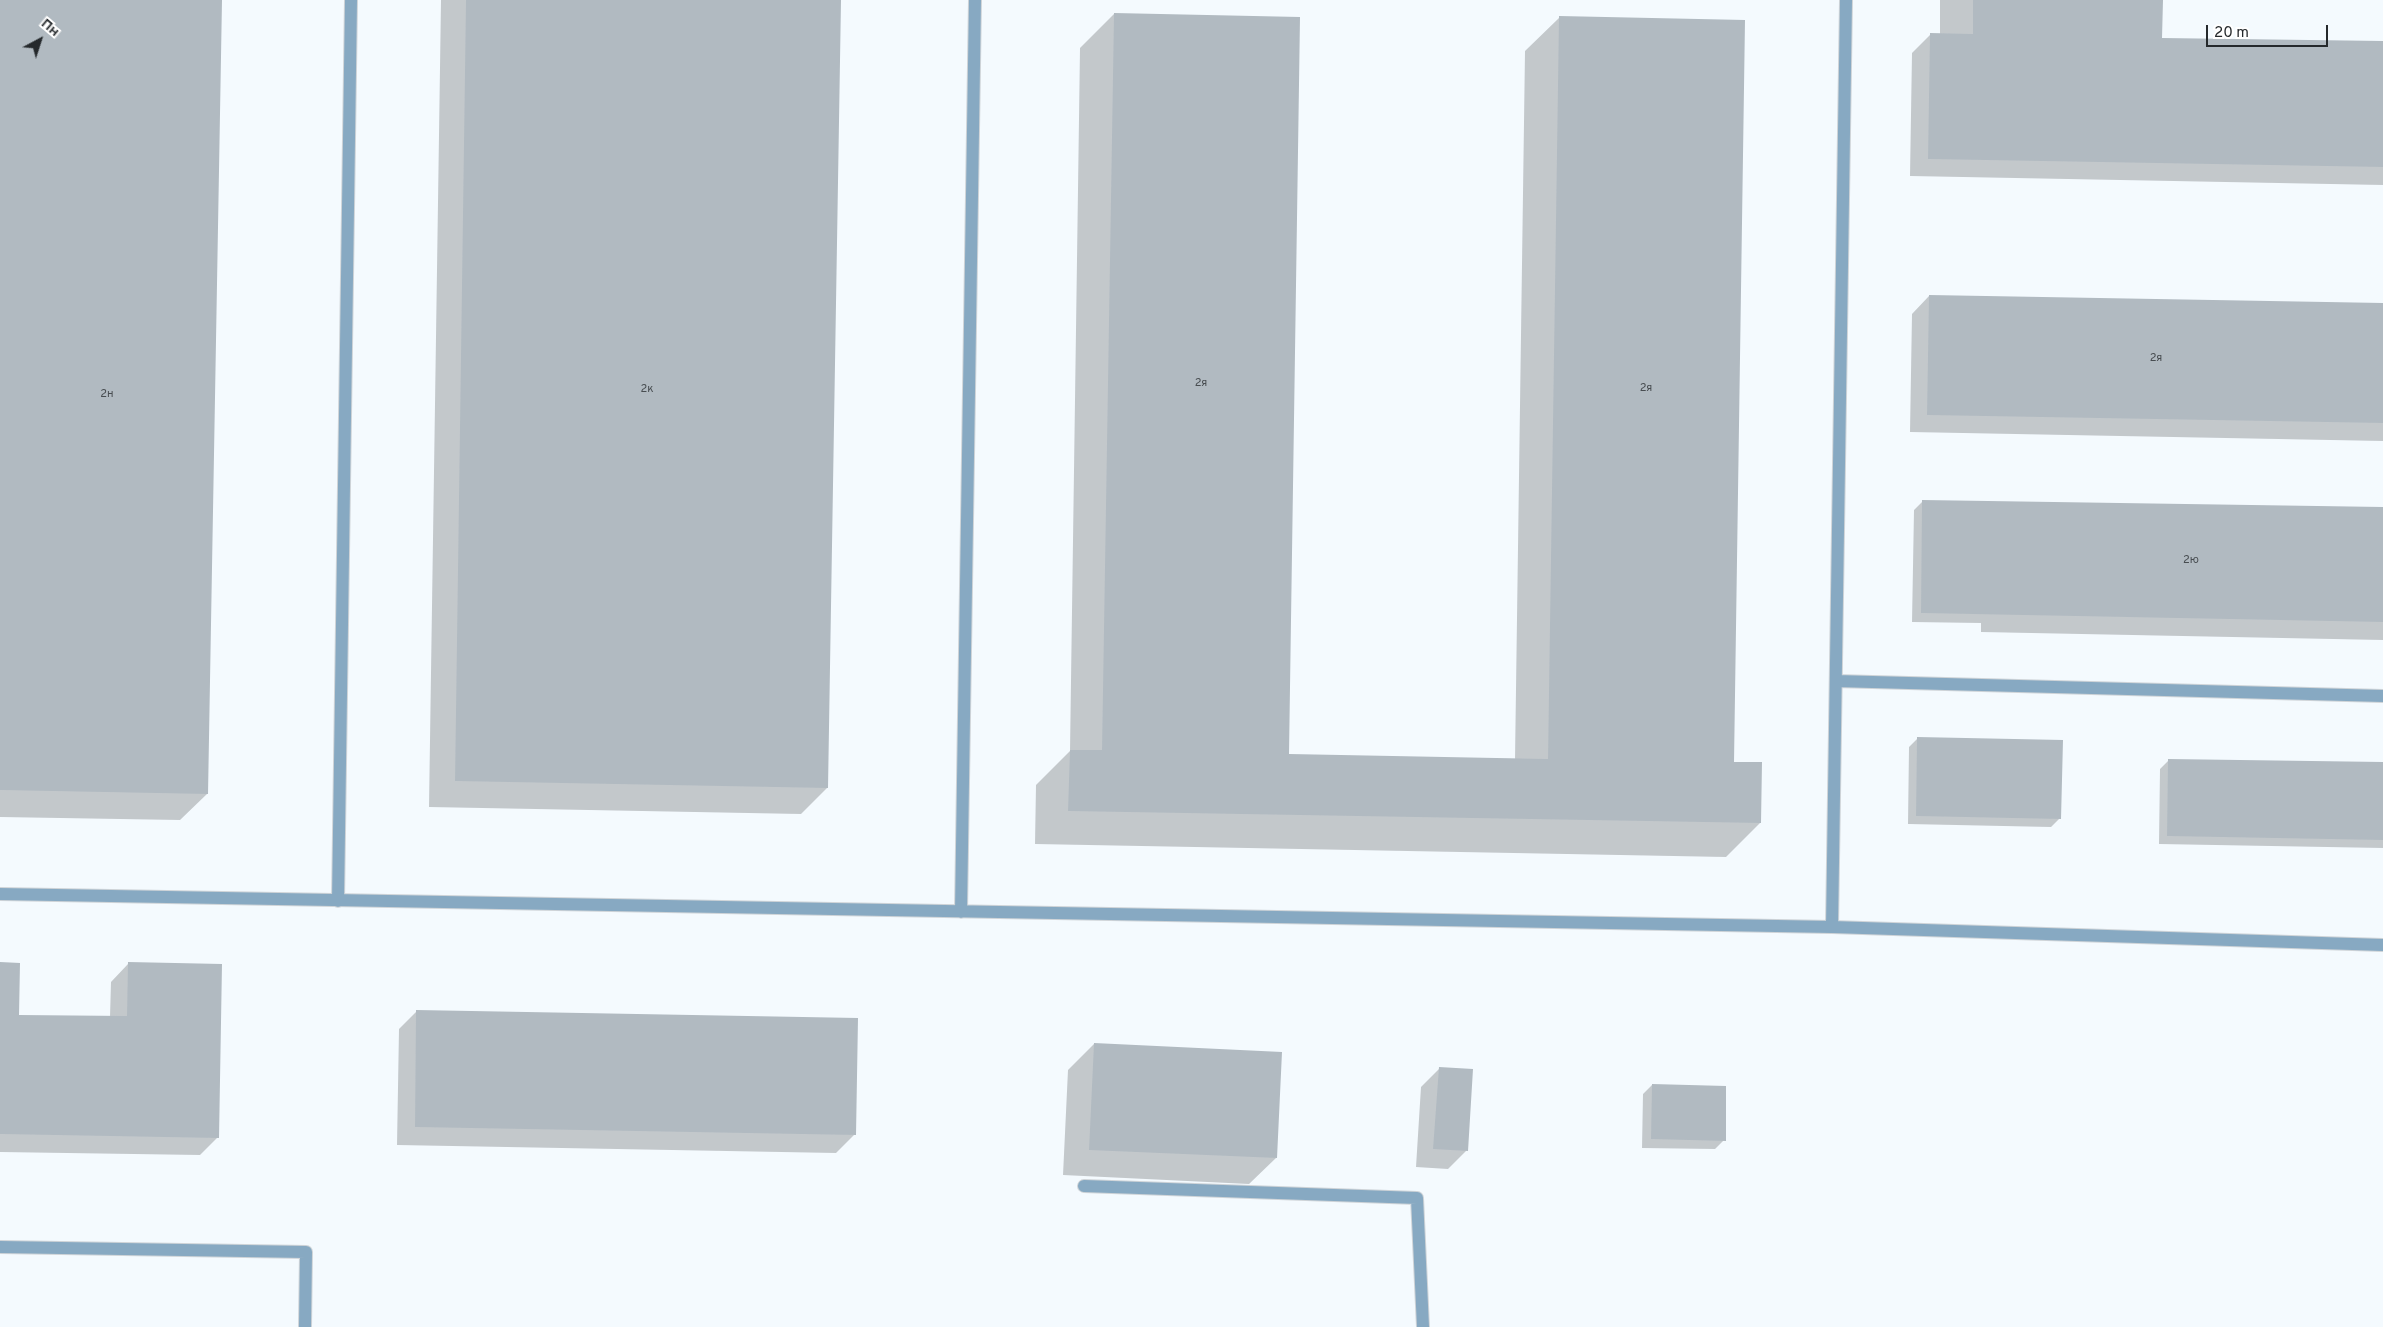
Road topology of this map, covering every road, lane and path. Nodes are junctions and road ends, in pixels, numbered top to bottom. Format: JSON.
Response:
{"nodes":[{"id":1,"x":352,"y":0,"type":"edge"},
{"id":2,"x":974,"y":0,"type":"edge"},
{"id":3,"x":1846,"y":0,"type":"edge"},
{"id":4,"x":1836,"y":681,"type":"junction"},
{"id":5,"x":2383,"y":696,"type":"edge"},
{"id":6,"x":0,"y":894,"type":"edge"},
{"id":7,"x":338,"y":900,"type":"junction"},
{"id":8,"x":961,"y":912,"type":"junction"},
{"id":9,"x":1832,"y":927,"type":"junction"},
{"id":10,"x":2383,"y":945,"type":"edge"},
{"id":11,"x":1084,"y":1186,"type":"dead end"},
{"id":12,"x":0,"y":1247,"type":"edge"},
{"id":13,"x":305,"y":1327,"type":"edge"},
{"id":14,"x":1423,"y":1327,"type":"edge"}],
"edges":[{"from":1,"to":7,"type":"lane"},
{"from":2,"to":8,"type":"lane"},
{"from":3,"to":4,"type":"lane"},
{"from":4,"to":5,"type":"lane"},
{"from":4,"to":9,"type":"lane"},
{"from":6,"to":7,"type":"lane"},
{"from":7,"to":8,"type":"lane"},
{"from":8,"to":9,"type":"lane"},
{"from":9,"to":10,"type":"lane"},
{"from":11,"to":14,"type":"lane"},
{"from":12,"to":13,"type":"lane"}]}
